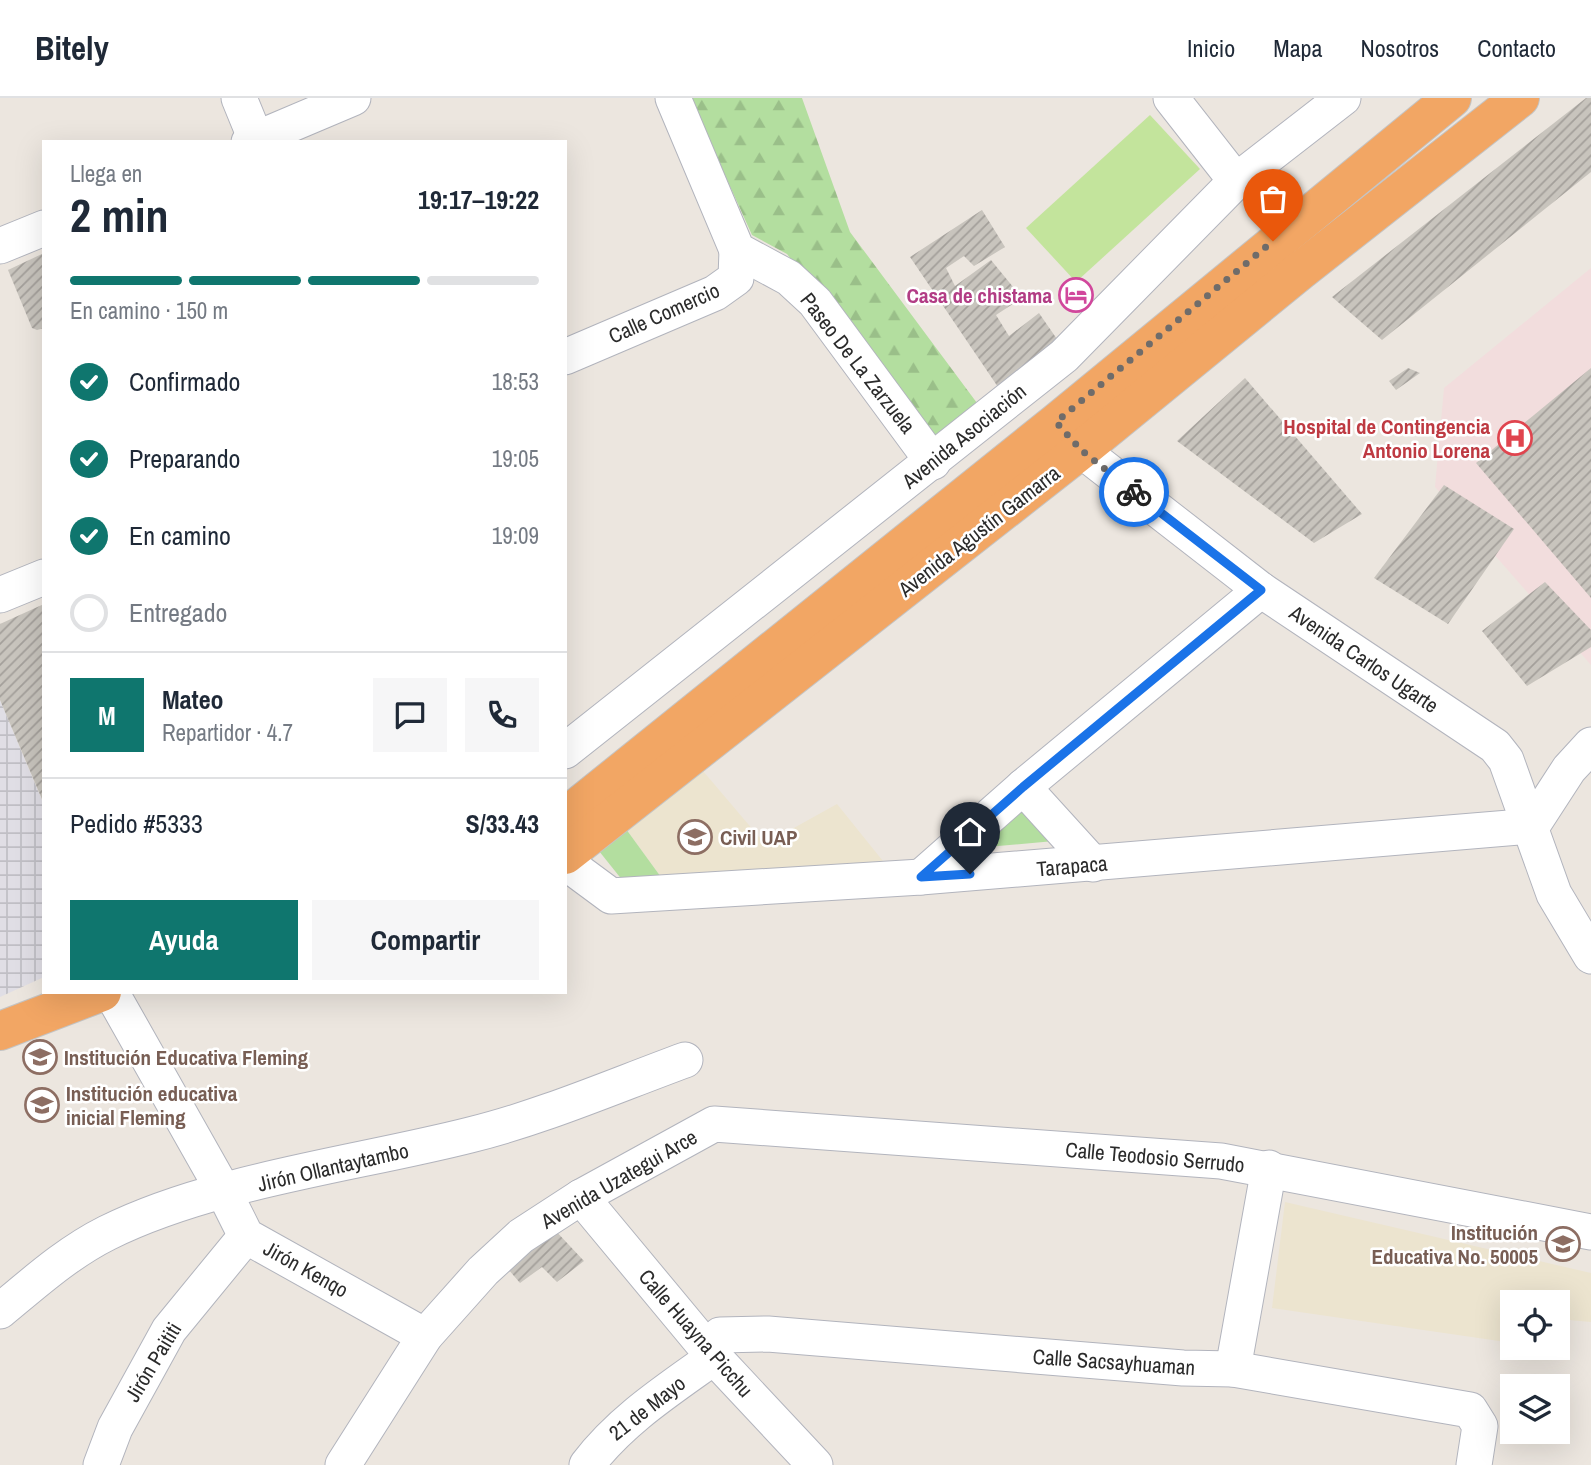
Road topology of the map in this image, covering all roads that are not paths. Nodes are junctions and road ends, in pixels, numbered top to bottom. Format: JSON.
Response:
{"nodes":[{"id":1,"x":239,"y":98,"type":"edge"},
{"id":2,"x":353,"y":98,"type":"edge"},
{"id":3,"x":673,"y":98,"type":"edge"},
{"id":4,"x":1171,"y":98,"type":"edge"},
{"id":5,"x":1343,"y":98,"type":"edge"},
{"id":6,"x":1452,"y":98,"type":"edge"},
{"id":7,"x":1520,"y":98,"type":"edge"},
{"id":8,"x":254,"y":140,"type":"edge"},
{"id":9,"x":256,"y":140,"type":"edge"},
{"id":10,"x":1236,"y":181,"type":"junction"},
{"id":11,"x":42,"y":229,"type":"edge"},
{"id":12,"x":0,"y":246,"type":"edge"},
{"id":13,"x":737,"y":250,"type":"junction"},
{"id":14,"x":567,"y":356,"type":"edge"},
{"id":15,"x":1069,"y":436,"type":"junction"},
{"id":16,"x":933,"y":462,"type":"junction"},
{"id":17,"x":42,"y":578,"type":"edge"},
{"id":18,"x":1261,"y":590,"type":"junction"},
{"id":19,"x":0,"y":595,"type":"edge"},
{"id":20,"x":1591,"y":745,"type":"edge"},
{"id":21,"x":567,"y":749,"type":"edge"},
{"id":22,"x":1023,"y":787,"type":"junction"},
{"id":23,"x":567,"y":815,"type":"edge"},
{"id":24,"x":1532,"y":826,"type":"junction"},
{"id":25,"x":567,"y":853,"type":"edge"},
{"id":26,"x":567,"y":863,"type":"edge"},
{"id":27,"x":1093,"y":864,"type":"junction"},
{"id":28,"x":921,"y":877,"type":"junction"},
{"id":29,"x":1591,"y":956,"type":"edge"},
{"id":30,"x":97,"y":994,"type":"edge"},
{"id":31,"x":112,"y":994,"type":"edge"},
{"id":32,"x":0,"y":1031,"type":"edge"},
{"id":33,"x":685,"y":1060,"type":"dead end"},
{"id":34,"x":714,"y":1125,"type":"joint"},
{"id":35,"x":1269,"y":1168,"type":"junction"},
{"id":36,"x":224,"y":1192,"type":"junction"},
{"id":37,"x":581,"y":1196,"type":"junction"},
{"id":38,"x":1591,"y":1232,"type":"edge"},
{"id":39,"x":246,"y":1236,"type":"junction"},
{"id":40,"x":0,"y":1311,"type":"edge"},
{"id":41,"x":425,"y":1336,"type":"junction"},
{"id":42,"x":713,"y":1357,"type":"junction"},
{"id":43,"x":1233,"y":1369,"type":"junction"},
{"id":44,"x":101,"y":1465,"type":"edge"},
{"id":45,"x":343,"y":1465,"type":"edge"},
{"id":46,"x":587,"y":1465,"type":"edge"},
{"id":47,"x":815,"y":1465,"type":"edge"},
{"id":48,"x":1474,"y":1465,"type":"edge"}],
"edges":[{"from":1,"to":8,"type":"street"},
{"from":2,"to":9,"type":"street"},
{"from":3,"to":13,"type":"street"},
{"from":4,"to":10,"type":"street"},
{"from":5,"to":10,"type":"street","name":"Avenida Asociación"},
{"from":6,"to":15,"type":"highway","name":"Avenida Agustín Gamarra"},
{"from":7,"to":15,"type":"highway","name":"Avenida Agustín Gamarra"},
{"from":10,"to":16,"type":"street","name":"Avenida Asociación"},
{"from":11,"to":12,"type":"street"},
{"from":13,"to":14,"type":"street","name":"Calle Comercio"},
{"from":13,"to":16,"type":"street","name":"Paseo De La Zarzuela"},
{"from":15,"to":18,"type":"street","name":"Avenida Carlos Ugarte"},
{"from":15,"to":23,"type":"highway","name":"Avenida Agustín Gamarra"},
{"from":15,"to":25,"type":"highway","name":"Avenida Agustín Gamarra"},
{"from":16,"to":21,"type":"street","name":"Avenida Asociación"},
{"from":17,"to":19,"type":"street"},
{"from":18,"to":22,"type":"street"},
{"from":18,"to":24,"type":"street","name":"Avenida Carlos Ugarte"},
{"from":20,"to":24,"type":"street"},
{"from":22,"to":27,"type":"street"},
{"from":22,"to":28,"type":"street"},
{"from":24,"to":27,"type":"street","name":"Tarapaca"},
{"from":24,"to":29,"type":"street","name":"Avenida Carlos Ugarte"},
{"from":26,"to":28,"type":"street","name":"Tarapaca"},
{"from":27,"to":28,"type":"street","name":"Tarapaca"},
{"from":30,"to":32,"type":"highway"},
{"from":31,"to":36,"type":"street","name":"Jirón Kenqo"},
{"from":33,"to":36,"type":"street","name":"Jirón Ollantaytambo"},
{"from":34,"to":35,"type":"street","name":"Calle Teodosio Serrudo"},
{"from":34,"to":37,"type":"street","name":"Avenida Uzategui Arce"},
{"from":35,"to":38,"type":"street","name":"Calle Teodosio Serrudo"},
{"from":35,"to":43,"type":"street"},
{"from":36,"to":39,"type":"street","name":"Jirón Kenqo"},
{"from":36,"to":40,"type":"street","name":"Jirón Ollantaytambo"},
{"from":37,"to":41,"type":"street","name":"Avenida Uzategui Arce"},
{"from":37,"to":42,"type":"street","name":"Calle Huayna Picchu"},
{"from":39,"to":41,"type":"street","name":"Jirón Kenqo"},
{"from":39,"to":44,"type":"street","name":"Jirón Paititi"},
{"from":41,"to":45,"type":"street","name":"Avenida Uzategui Arce"},
{"from":42,"to":43,"type":"street","name":"Calle Sacsayhuaman"},
{"from":42,"to":46,"type":"street","name":"21 de Mayo"},
{"from":42,"to":47,"type":"street","name":"Calle Huayna Picchu"},
{"from":43,"to":48,"type":"street","name":"Calle Sacsayhuaman"}]}
